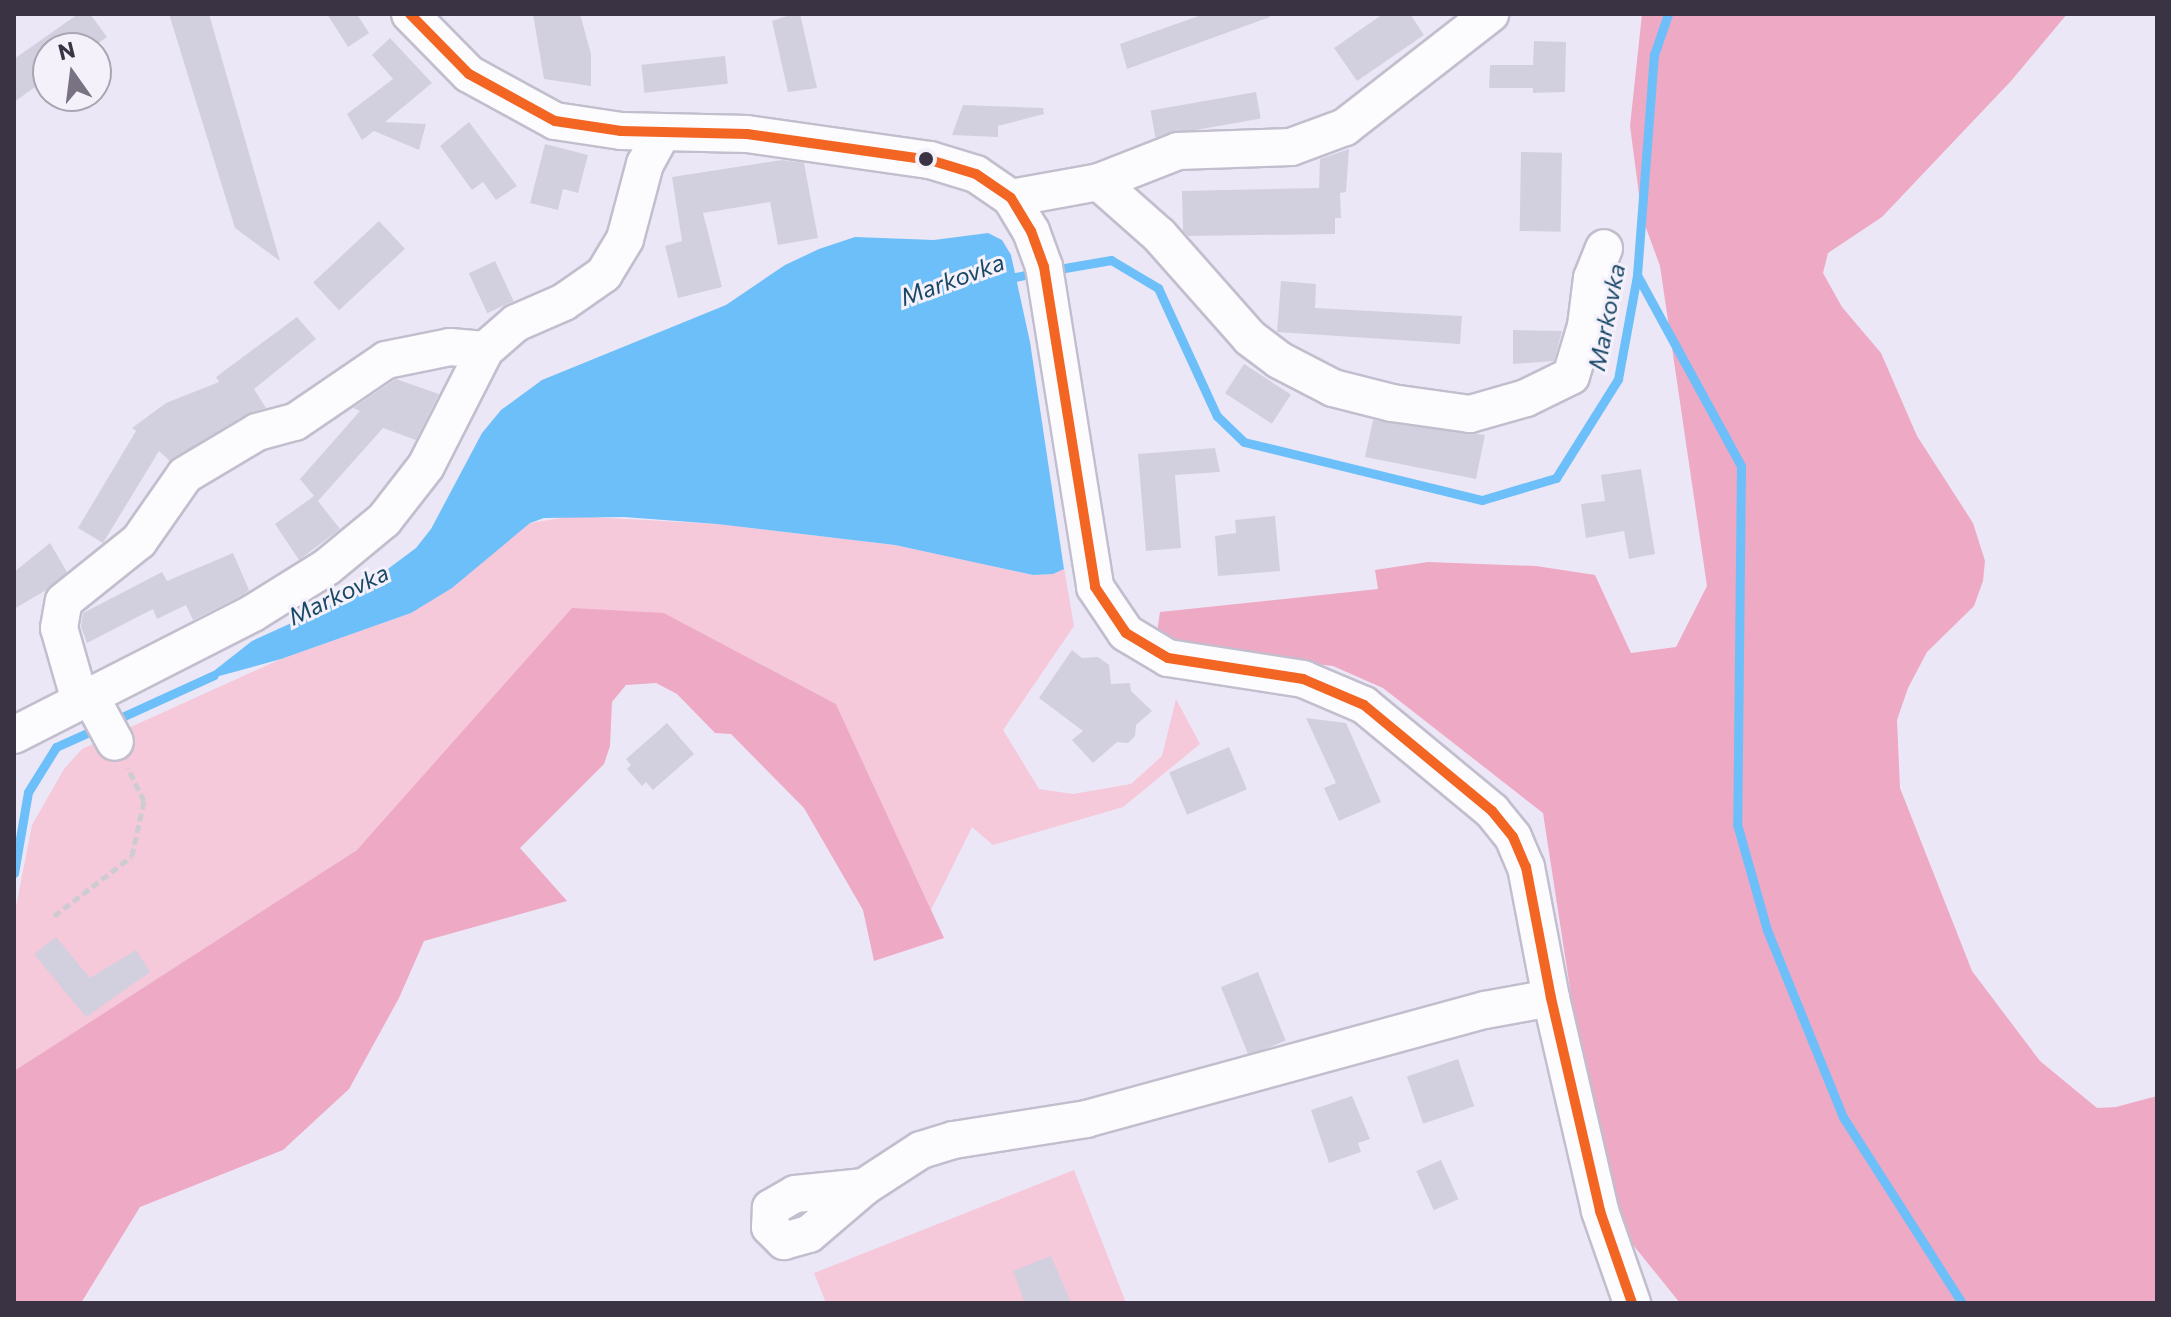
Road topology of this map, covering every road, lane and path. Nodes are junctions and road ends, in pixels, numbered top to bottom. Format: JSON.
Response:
{"nodes":[{"id":1,"x":410,"y":14,"type":"edge"},
{"id":2,"x":1490,"y":14,"type":"edge"},
{"id":3,"x":662,"y":133,"type":"junction"},
{"id":4,"x":1099,"y":182,"type":"junction"},
{"id":5,"x":1011,"y":198,"type":"junction"},
{"id":6,"x":1604,"y":248,"type":"dead end"},
{"id":7,"x":485,"y":350,"type":"junction"},
{"id":8,"x":97,"y":713,"type":"junction"},
{"id":9,"x":14,"y":735,"type":"edge"},
{"id":10,"x":54,"y":916,"type":"dead end"},
{"id":11,"x":1551,"y":998,"type":"junction"},
{"id":12,"x":864,"y":1187,"type":"dead end"},
{"id":13,"x":1632,"y":1303,"type":"edge"}],
"edges":[{"from":1,"to":3,"type":"street"},
{"from":2,"to":4,"type":"street"},
{"from":3,"to":5,"type":"street"},
{"from":3,"to":7,"type":"street"},
{"from":4,"to":5,"type":"street"},
{"from":4,"to":6,"type":"street"},
{"from":5,"to":11,"type":"street"},
{"from":7,"to":8,"type":"street"},
{"from":7,"to":8,"type":"street"},
{"from":8,"to":9,"type":"street"},
{"from":8,"to":10,"type":"path"},
{"from":11,"to":12,"type":"street"},
{"from":11,"to":13,"type":"street"}]}
